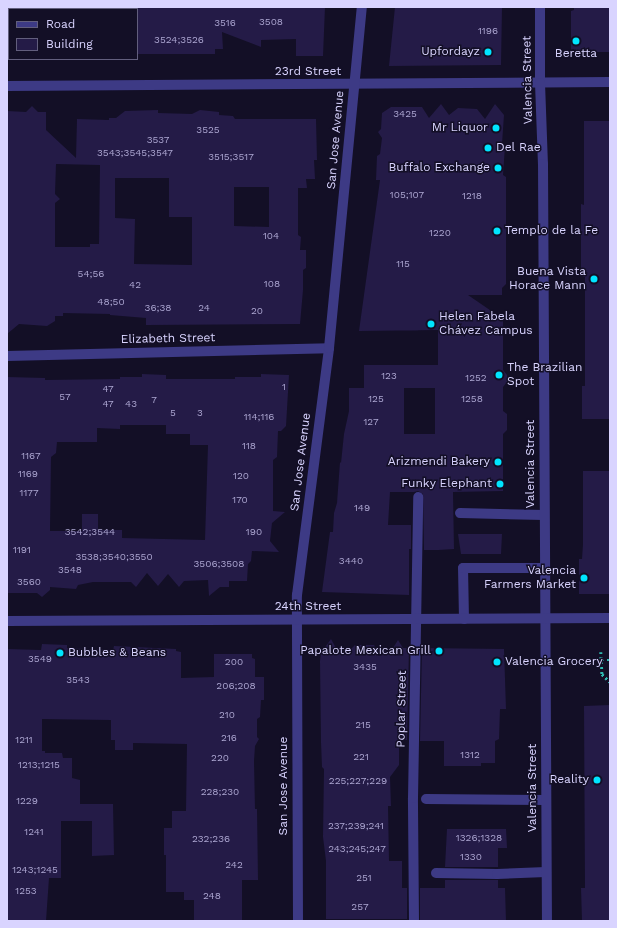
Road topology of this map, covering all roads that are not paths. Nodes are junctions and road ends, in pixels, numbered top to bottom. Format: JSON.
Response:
{"nodes":[{"id":1,"x":362,"y":7,"type":"edge"},
{"id":2,"x":540,"y":7,"type":"edge"},
{"id":3,"x":610,"y":82,"type":"edge"},
{"id":4,"x":540,"y":83,"type":"junction"},
{"id":5,"x":354,"y":84,"type":"junction"},
{"id":6,"x":7,"y":86,"type":"edge"},
{"id":7,"x":329,"y":348,"type":"junction"},
{"id":8,"x":7,"y":356,"type":"edge"},
{"id":9,"x":418,"y":497,"type":"dead end"},
{"id":10,"x":460,"y":513,"type":"dead end"},
{"id":11,"x":544,"y":515,"type":"junction"},
{"id":12,"x":544,"y":568,"type":"junction"},
{"id":13,"x":544,"y":618,"type":"junction"},
{"id":14,"x":610,"y":618,"type":"edge"},
{"id":15,"x":417,"y":619,"type":"junction"},
{"id":16,"x":464,"y":619,"type":"junction"},
{"id":17,"x":296,"y":620,"type":"junction"},
{"id":18,"x":7,"y":622,"type":"edge"},
{"id":19,"x":426,"y":799,"type":"dead end"},
{"id":20,"x":546,"y":800,"type":"junction"},
{"id":21,"x":546,"y":872,"type":"junction"},
{"id":22,"x":436,"y":873,"type":"dead end"},
{"id":23,"x":298,"y":921,"type":"edge"},
{"id":24,"x":414,"y":921,"type":"edge"},
{"id":25,"x":547,"y":921,"type":"edge"}],
"edges":[{"from":1,"to":5,"type":"street","name":"San Jose Avenue"},
{"from":2,"to":4,"type":"street","name":"Valencia Street"},
{"from":3,"to":4,"type":"street","name":"23rd Street"},
{"from":4,"to":5,"type":"street","name":"23rd Street"},
{"from":4,"to":11,"type":"street","name":"Valencia Street"},
{"from":5,"to":6,"type":"street","name":"23rd Street"},
{"from":5,"to":7,"type":"street","name":"San Jose Avenue"},
{"from":7,"to":8,"type":"street","name":"Elizabeth Street"},
{"from":7,"to":17,"type":"street","name":"San Jose Avenue"},
{"from":9,"to":15,"type":"street","name":"Poplar Street"},
{"from":10,"to":11,"type":"street"},
{"from":11,"to":12,"type":"street","name":"Valencia Street"},
{"from":12,"to":13,"type":"street","name":"Valencia Street"},
{"from":12,"to":16,"type":"street"},
{"from":13,"to":14,"type":"street","name":"24th Street"},
{"from":13,"to":16,"type":"street","name":"24th Street"},
{"from":13,"to":20,"type":"street","name":"Valencia Street"},
{"from":15,"to":16,"type":"street","name":"24th Street"},
{"from":15,"to":17,"type":"street","name":"24th Street"},
{"from":15,"to":24,"type":"street","name":"Poplar Street"},
{"from":17,"to":18,"type":"street","name":"24th Street"},
{"from":17,"to":23,"type":"street","name":"San Jose Avenue"},
{"from":19,"to":20,"type":"street"},
{"from":20,"to":21,"type":"street","name":"Valencia Street"},
{"from":21,"to":22,"type":"street"},
{"from":21,"to":25,"type":"street","name":"Valencia Street"}]}
